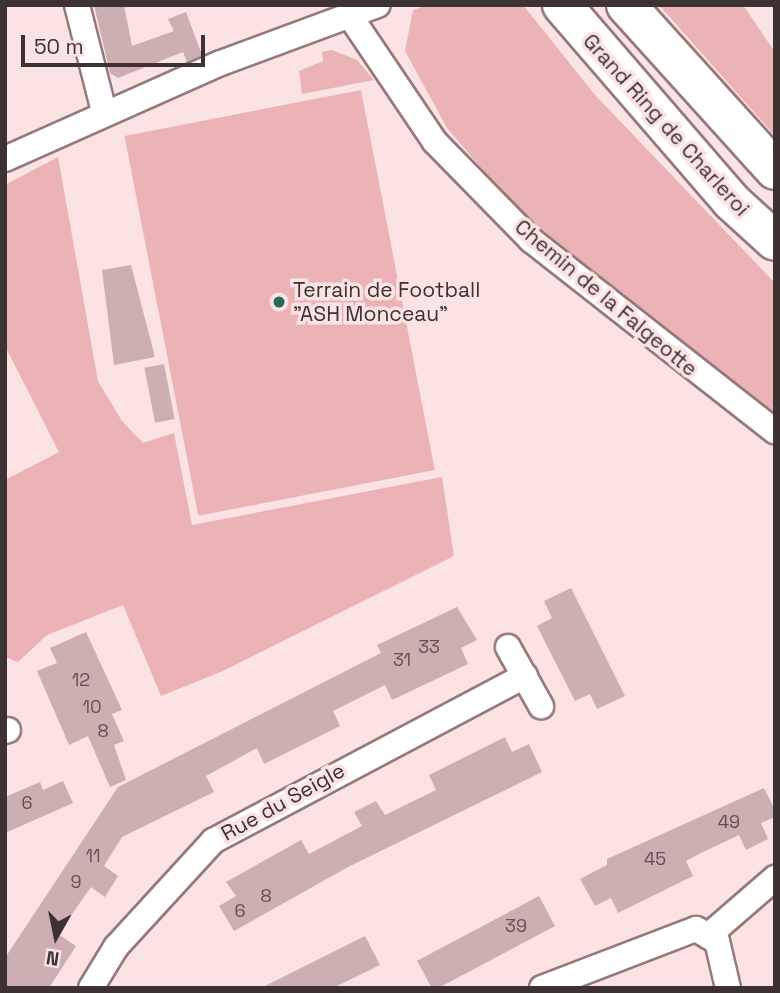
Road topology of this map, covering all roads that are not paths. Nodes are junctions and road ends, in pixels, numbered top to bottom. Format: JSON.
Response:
{"nodes":[{"id":1,"x":77,"y":5,"type":"edge"},
{"id":2,"x":378,"y":5,"type":"edge"},
{"id":3,"x":562,"y":5,"type":"edge"},
{"id":4,"x":626,"y":5,"type":"edge"},
{"id":5,"x":350,"y":16,"type":"junction"},
{"id":6,"x":104,"y":112,"type":"junction"},
{"id":7,"x":5,"y":159,"type":"edge"},
{"id":8,"x":775,"y":170,"type":"edge"},
{"id":9,"x":775,"y":242,"type":"edge"},
{"id":10,"x":775,"y":431,"type":"edge"},
{"id":11,"x":508,"y":647,"type":"dead end"},
{"id":12,"x":524,"y":676,"type":"junction"},
{"id":13,"x":541,"y":706,"type":"dead end"},
{"id":14,"x":775,"y":878,"type":"edge"},
{"id":15,"x":708,"y":936,"type":"junction"},
{"id":16,"x":91,"y":988,"type":"edge"},
{"id":17,"x":542,"y":988,"type":"edge"},
{"id":18,"x":729,"y":988,"type":"edge"}],
"edges":[{"from":1,"to":6,"type":"street"},
{"from":2,"to":5,"type":"street"},
{"from":3,"to":9,"type":"highway","name":"Grand Ring de Charleroi"},
{"from":4,"to":8,"type":"highway"},
{"from":5,"to":6,"type":"street"},
{"from":5,"to":10,"type":"street","name":"Chemin de la Falgeotte"},
{"from":6,"to":7,"type":"street"},
{"from":11,"to":12,"type":"street"},
{"from":12,"to":13,"type":"street"},
{"from":12,"to":16,"type":"street","name":"Rue du Seigle"},
{"from":14,"to":15,"type":"street"},
{"from":15,"to":17,"type":"street"},
{"from":15,"to":18,"type":"street"}]}
